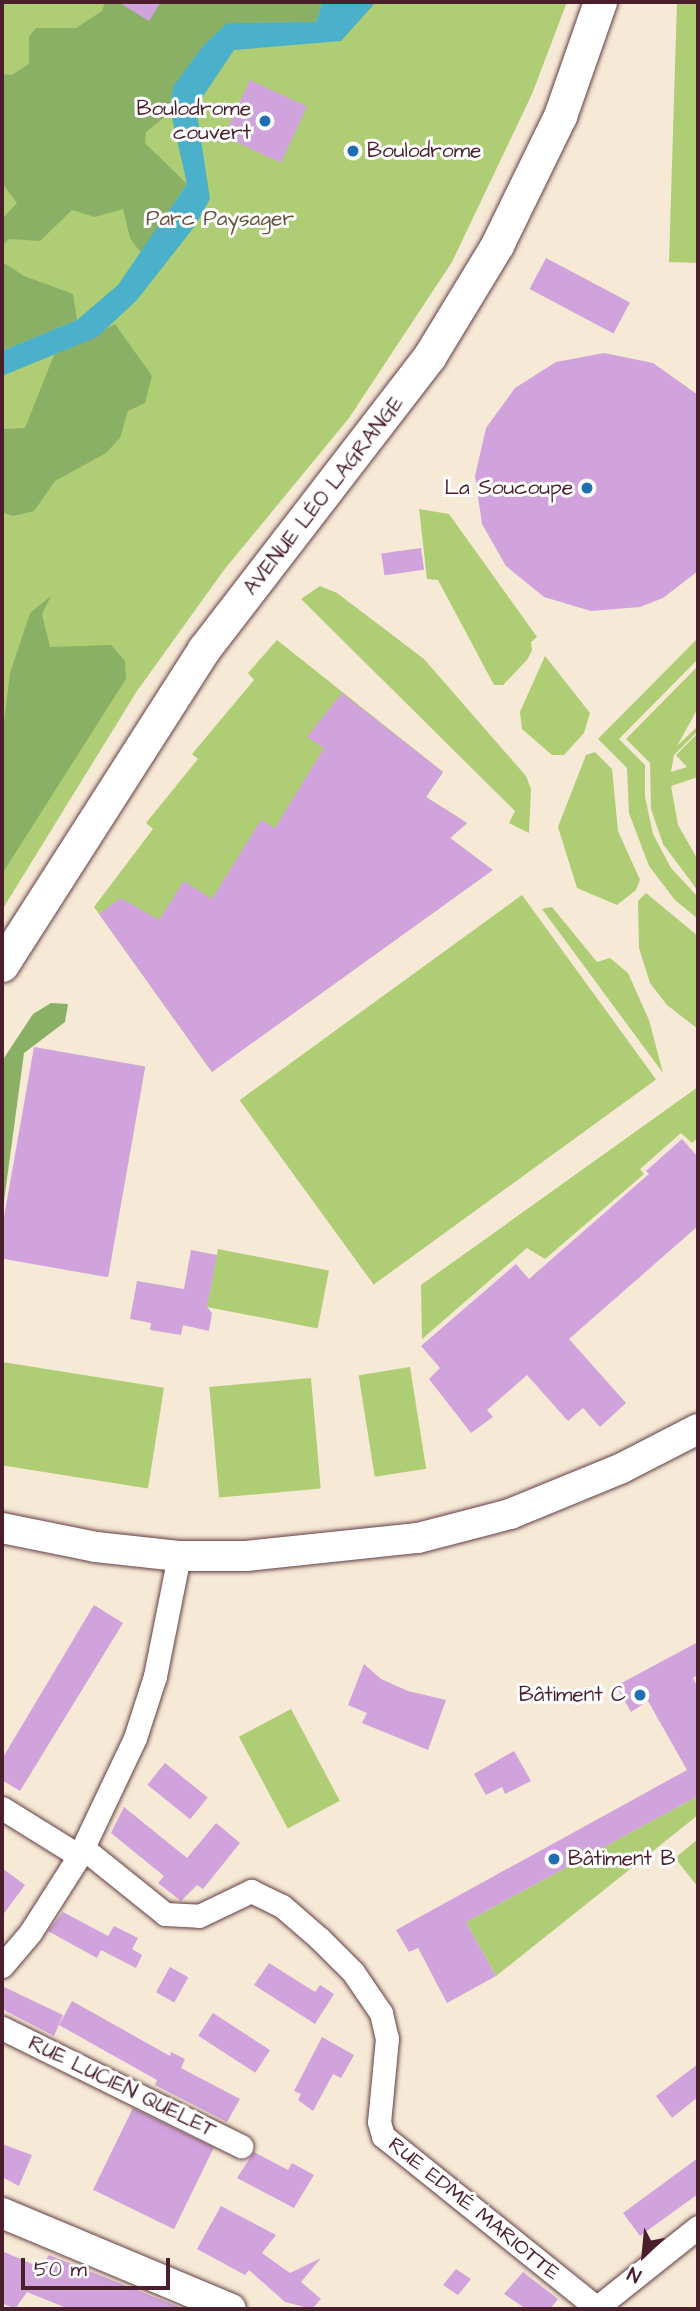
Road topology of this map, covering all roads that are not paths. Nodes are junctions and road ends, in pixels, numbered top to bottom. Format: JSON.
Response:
{"nodes":[{"id":1,"x":600,"y":2,"type":"edge"},
{"id":2,"x":2,"y":965,"type":"edge"},
{"id":3,"x":698,"y":1429,"type":"edge"},
{"id":4,"x":2,"y":1528,"type":"edge"},
{"id":5,"x":179,"y":1556,"type":"junction"},
{"id":6,"x":2,"y":1808,"type":"edge"},
{"id":7,"x":81,"y":1852,"type":"junction"},
{"id":8,"x":2,"y":1966,"type":"edge"},
{"id":9,"x":2,"y":2028,"type":"edge"},
{"id":10,"x":241,"y":2146,"type":"dead end"},
{"id":11,"x":2,"y":2213,"type":"edge"},
{"id":12,"x":698,"y":2227,"type":"edge"},
{"id":13,"x":596,"y":2308,"type":"edge"},
{"id":14,"x":231,"y":2309,"type":"edge"}],
"edges":[{"from":1,"to":2,"type":"main road","name":"AVENUE LÉO LAGRANGE"},
{"from":3,"to":5,"type":"street"},
{"from":4,"to":5,"type":"street"},
{"from":5,"to":7,"type":"street"},
{"from":6,"to":7,"type":"street"},
{"from":7,"to":8,"type":"street"},
{"from":7,"to":13,"type":"street","name":"RUE EDMÉ MARIOTTE"},
{"from":9,"to":10,"type":"street","name":"RUE LUCIEN QUELET"},
{"from":11,"to":14,"type":"street"},
{"from":12,"to":13,"type":"street"}]}
